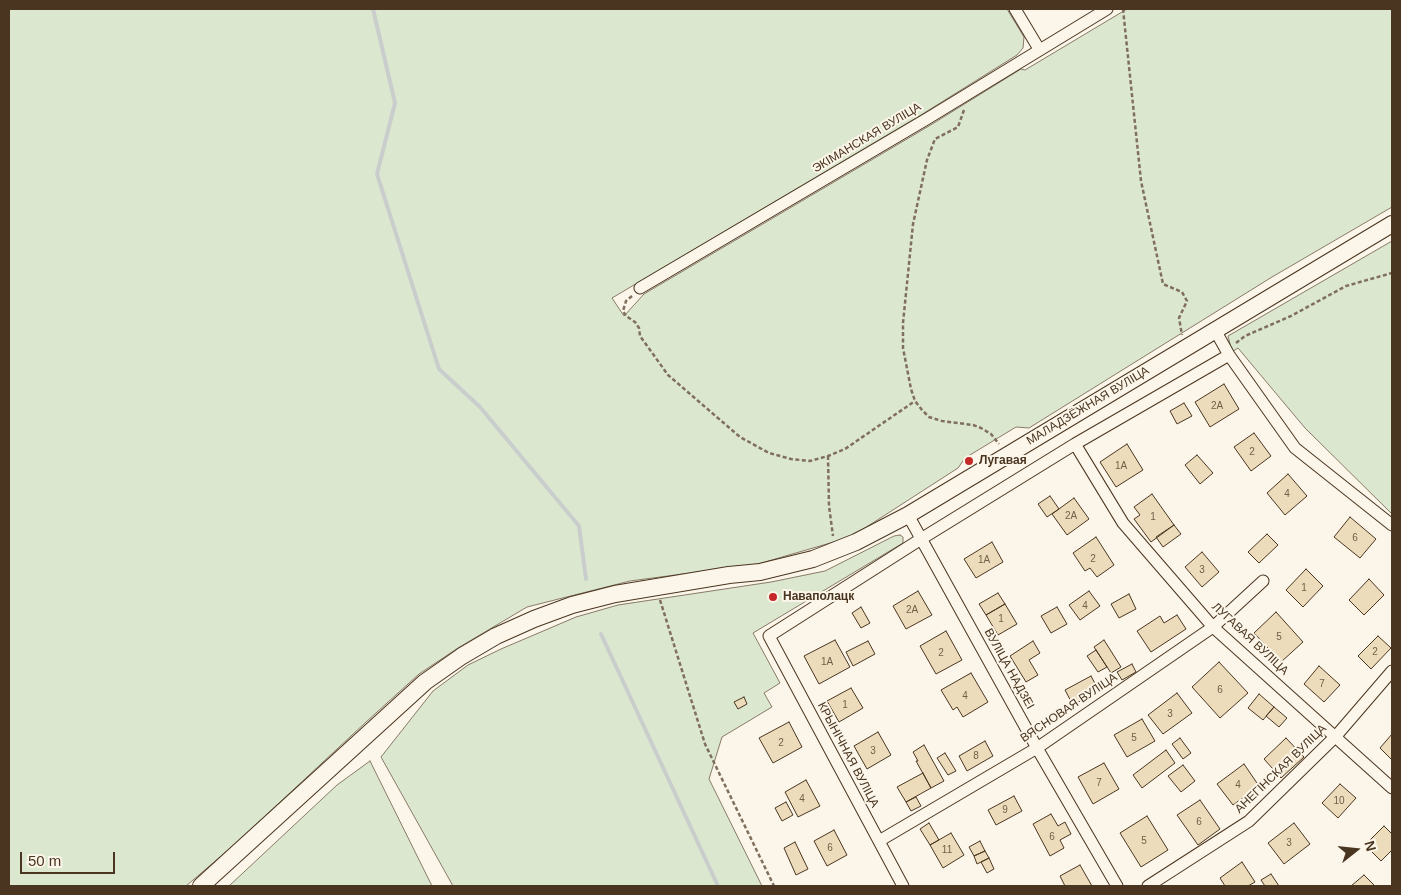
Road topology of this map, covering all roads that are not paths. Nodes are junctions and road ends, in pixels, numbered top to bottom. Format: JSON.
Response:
{"nodes":[{"id":1,"x":1015,"y":9,"type":"edge"},
{"id":2,"x":1107,"y":9,"type":"edge"},
{"id":3,"x":1039,"y":49,"type":"junction"},
{"id":4,"x":1392,"y":224,"type":"edge"},
{"id":5,"x":640,"y":288,"type":"road end"},
{"id":6,"x":1214,"y":330,"type":"junction"},
{"id":7,"x":1229,"y":355,"type":"junction"},
{"id":8,"x":1075,"y":444,"type":"junction"},
{"id":9,"x":908,"y":515,"type":"junction"},
{"id":10,"x":1392,"y":525,"type":"edge"},
{"id":11,"x":921,"y":539,"type":"junction"},
{"id":12,"x":1263,"y":581,"type":"dead end"},
{"id":13,"x":1214,"y":627,"type":"junction"},
{"id":14,"x":1392,"y":671,"type":"edge"},
{"id":15,"x":1336,"y":736,"type":"junction"},
{"id":16,"x":1037,"y":748,"type":"junction"},
{"id":17,"x":1392,"y":788,"type":"edge"},
{"id":18,"x":878,"y":841,"type":"junction"},
{"id":19,"x":200,"y":886,"type":"edge"},
{"id":20,"x":903,"y":886,"type":"edge"},
{"id":21,"x":1117,"y":886,"type":"edge"},
{"id":22,"x":1148,"y":886,"type":"edge"}],
"edges":[{"from":1,"to":3,"type":"street"},
{"from":2,"to":3,"type":"street","name":"ЭКІМАНСКАЯ ВУЛІЦА"},
{"from":3,"to":5,"type":"street","name":"ЭКІМАНСКАЯ ВУЛІЦА"},
{"from":4,"to":6,"type":"main road","name":"МАЛАДЗЁЖНАЯ ВУЛІЦА"},
{"from":6,"to":7,"type":"street"},
{"from":6,"to":9,"type":"main road","name":"МАЛАДЗЁЖНАЯ ВУЛІЦА"},
{"from":7,"to":8,"type":"street"},
{"from":7,"to":10,"type":"street"},
{"from":8,"to":11,"type":"street"},
{"from":8,"to":13,"type":"street","name":"ЛУГАВАЯ ВУЛІЦА"},
{"from":9,"to":11,"type":"street","name":"ВУЛІЦА НАДЗЕІ"},
{"from":9,"to":19,"type":"main road","name":"МАЛАДЗЁЖНАЯ ВУЛІЦА"},
{"from":11,"to":16,"type":"street","name":"ВУЛІЦА НАДЗЕІ"},
{"from":11,"to":18,"type":"street","name":"КРЫНІЧНАЯ ВУЛІЦА"},
{"from":12,"to":13,"type":"street","name":"ВЯСНОВАЯ ВУЛІЦА"},
{"from":13,"to":15,"type":"street","name":"ЛУГАВАЯ ВУЛІЦА"},
{"from":13,"to":16,"type":"street","name":"ВЯСНОВАЯ ВУЛІЦА"},
{"from":14,"to":15,"type":"street","name":"АНЕГІНСКАЯ ВУЛІЦА"},
{"from":15,"to":17,"type":"street","name":"ЛУГАВАЯ ВУЛІЦА"},
{"from":15,"to":22,"type":"street","name":"АНЕГІНСКАЯ ВУЛІЦА"},
{"from":16,"to":18,"type":"street","name":"ВЯСНОВАЯ ВУЛІЦА"},
{"from":16,"to":21,"type":"street","name":"ВУЛІЦА НАДЗЕІ"},
{"from":18,"to":20,"type":"street","name":"КРЫНІЧНАЯ ВУЛІЦА"}]}
